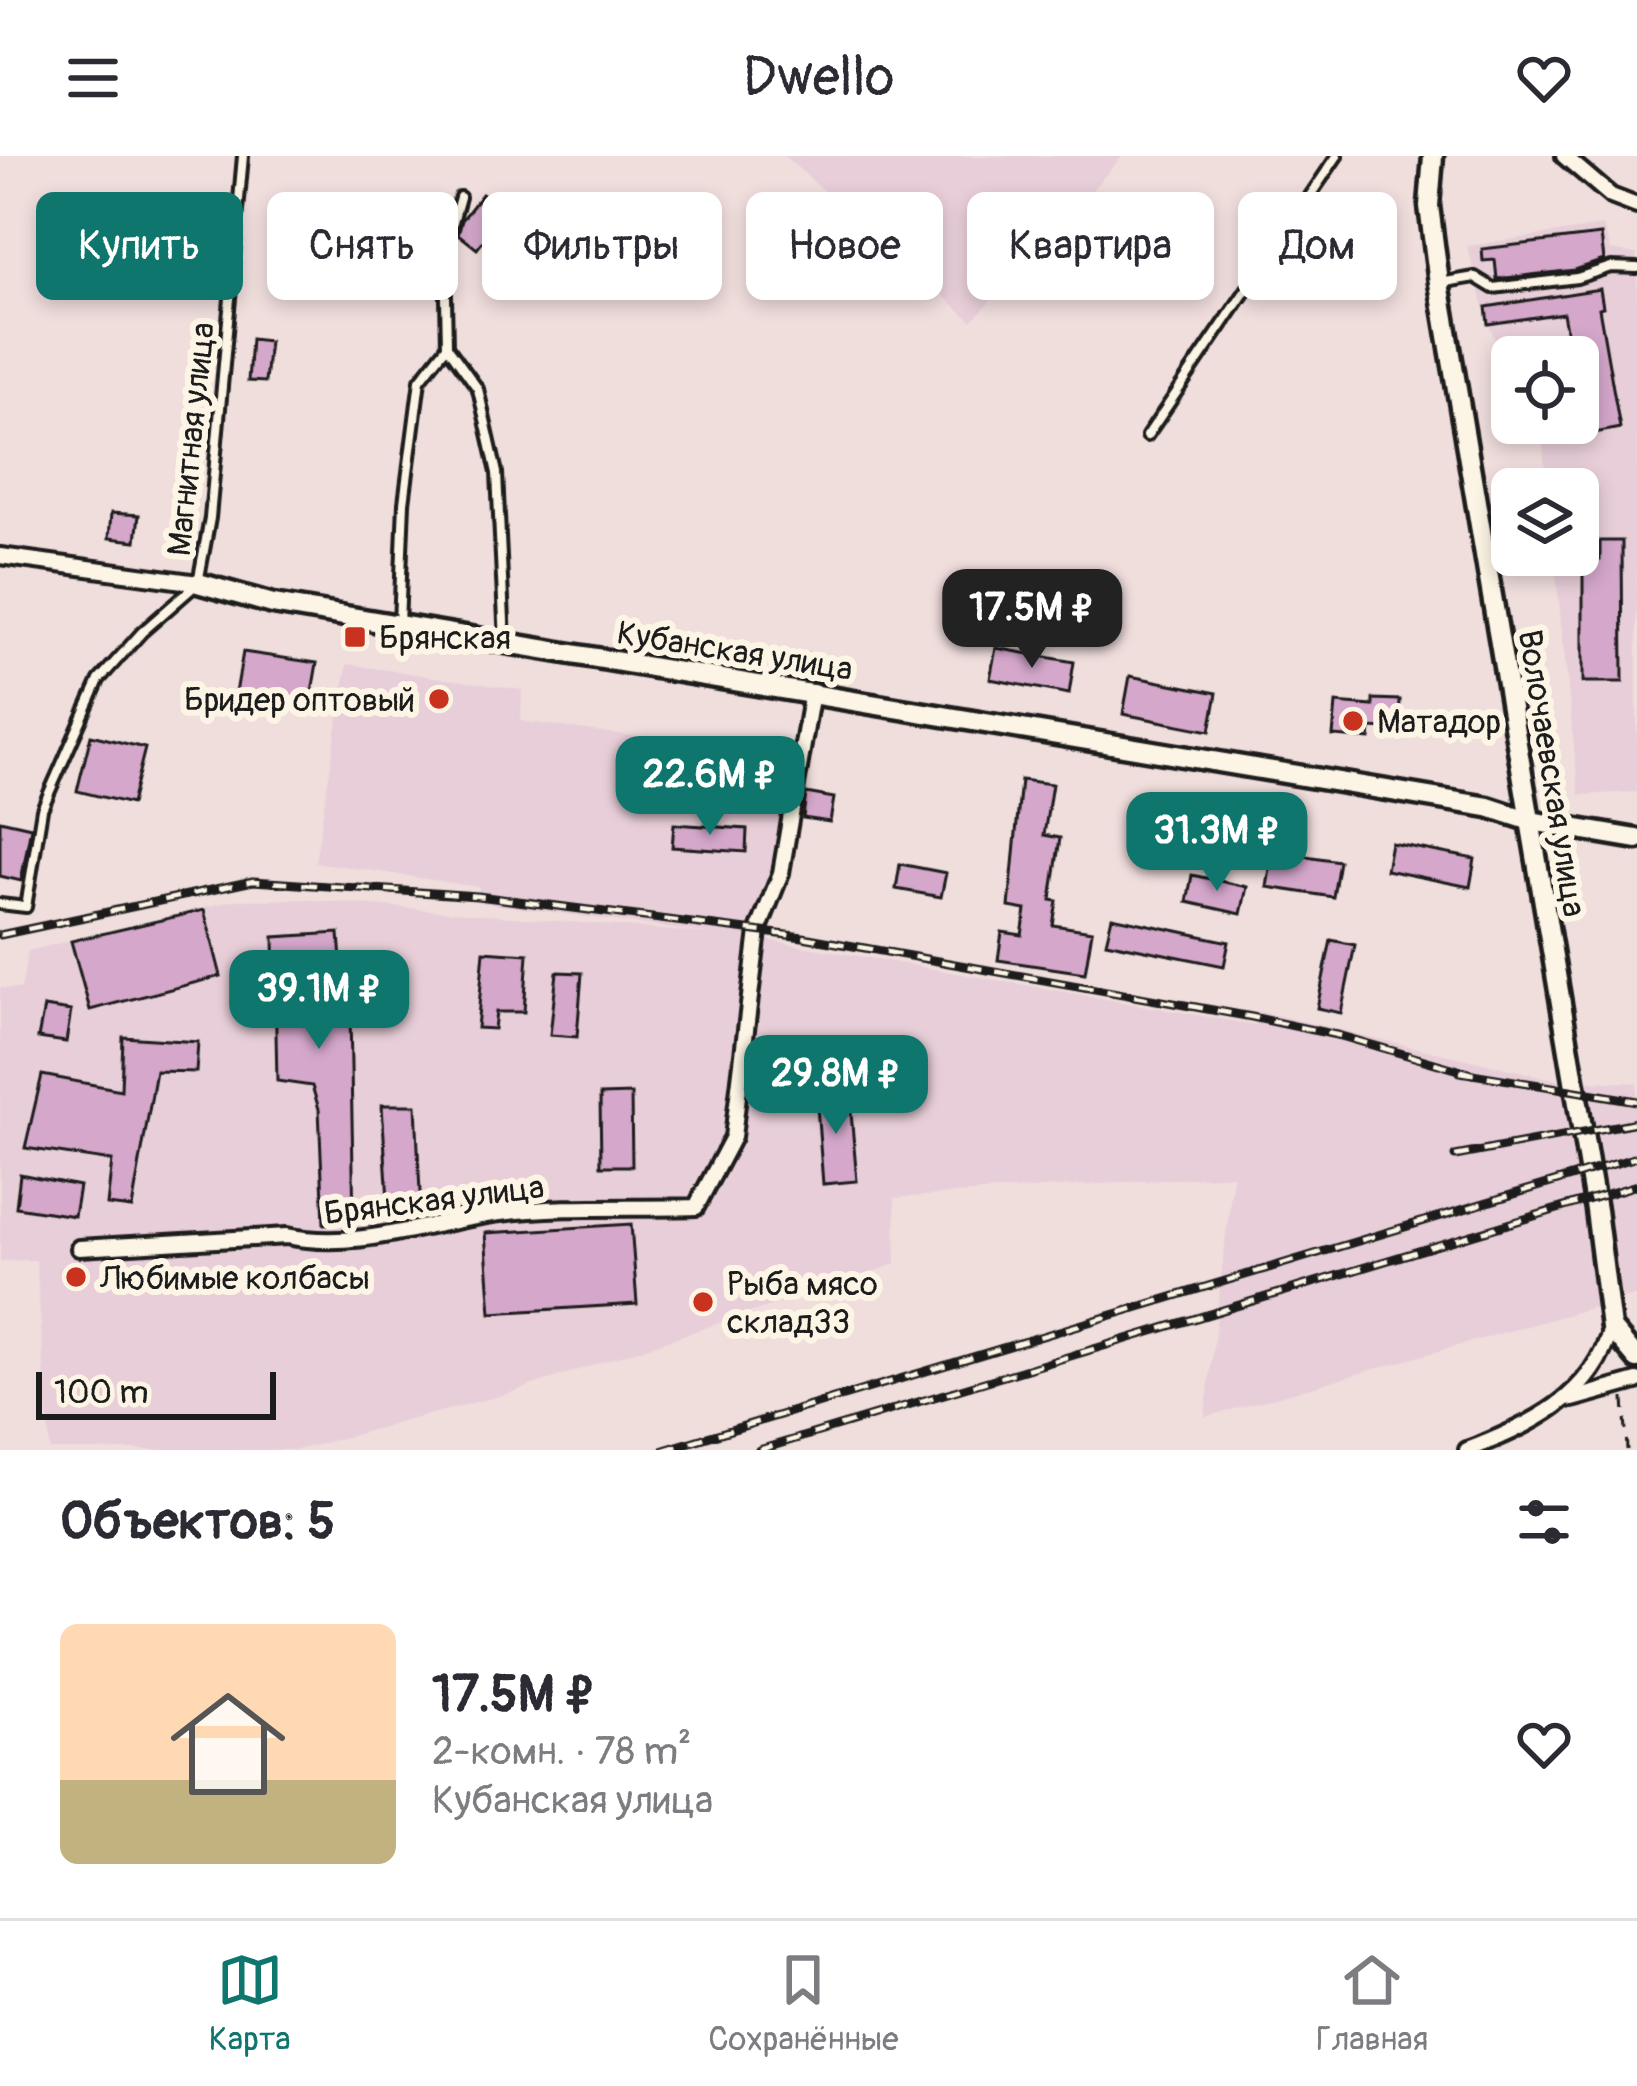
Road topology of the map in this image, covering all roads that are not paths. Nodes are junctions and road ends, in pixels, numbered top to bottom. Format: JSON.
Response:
{"nodes":[{"id":1,"x":243,"y":156,"type":"edge"},
{"id":2,"x":1336,"y":156,"type":"edge"},
{"id":3,"x":1433,"y":156,"type":"edge"},
{"id":4,"x":1564,"y":156,"type":"edge"},
{"id":5,"x":460,"y":197,"type":"dead end"},
{"id":6,"x":1637,"y":206,"type":"edge"},
{"id":7,"x":1637,"y":268,"type":"edge"},
{"id":8,"x":1439,"y":283,"type":"junction"},
{"id":9,"x":447,"y":346,"type":"junction"},
{"id":10,"x":1147,"y":436,"type":"dead end"},
{"id":11,"x":0,"y":556,"type":"edge"},
{"id":12,"x":198,"y":584,"type":"junction"},
{"id":13,"x":399,"y":626,"type":"junction"},
{"id":14,"x":505,"y":643,"type":"junction"},
{"id":15,"x":812,"y":692,"type":"junction"},
{"id":16,"x":1531,"y":821,"type":"junction"},
{"id":17,"x":1637,"y":839,"type":"edge"},
{"id":18,"x":0,"y":904,"type":"edge"},
{"id":19,"x":79,"y":1247,"type":"dead end"},
{"id":20,"x":1611,"y":1328,"type":"junction"},
{"id":21,"x":1637,"y":1359,"type":"edge"},
{"id":22,"x":1630,"y":1382,"type":"edge"},
{"id":23,"x":1568,"y":1400,"type":"junction"},
{"id":24,"x":1473,"y":1449,"type":"edge"}],
"edges":[{"from":1,"to":12,"type":"lane","name":"Магнитная улица"},
{"from":2,"to":10,"type":"lane"},
{"from":3,"to":8,"type":"main road","name":"Волочаевская улица"},
{"from":4,"to":6,"type":"street"},
{"from":5,"to":9,"type":"lane"},
{"from":7,"to":8,"type":"lane"},
{"from":8,"to":16,"type":"main road","name":"Волочаевская улица"},
{"from":9,"to":13,"type":"lane"},
{"from":9,"to":14,"type":"lane"},
{"from":11,"to":12,"type":"street","name":"Кубанская улица"},
{"from":12,"to":13,"type":"main road","name":"Кубанская улица"},
{"from":12,"to":18,"type":"lane"},
{"from":13,"to":14,"type":"main road","name":"Кубанская улица"},
{"from":14,"to":15,"type":"main road","name":"Кубанская улица"},
{"from":15,"to":16,"type":"main road","name":"Кубанская улица"},
{"from":15,"to":19,"type":"street","name":"Брянская улица"},
{"from":16,"to":17,"type":"main road","name":"Кубанская улица"},
{"from":16,"to":20,"type":"main road","name":"Волочаевская улица"},
{"from":20,"to":21,"type":"main road"},
{"from":20,"to":23,"type":"street"},
{"from":22,"to":23,"type":"street"},
{"from":23,"to":24,"type":"street"}]}
